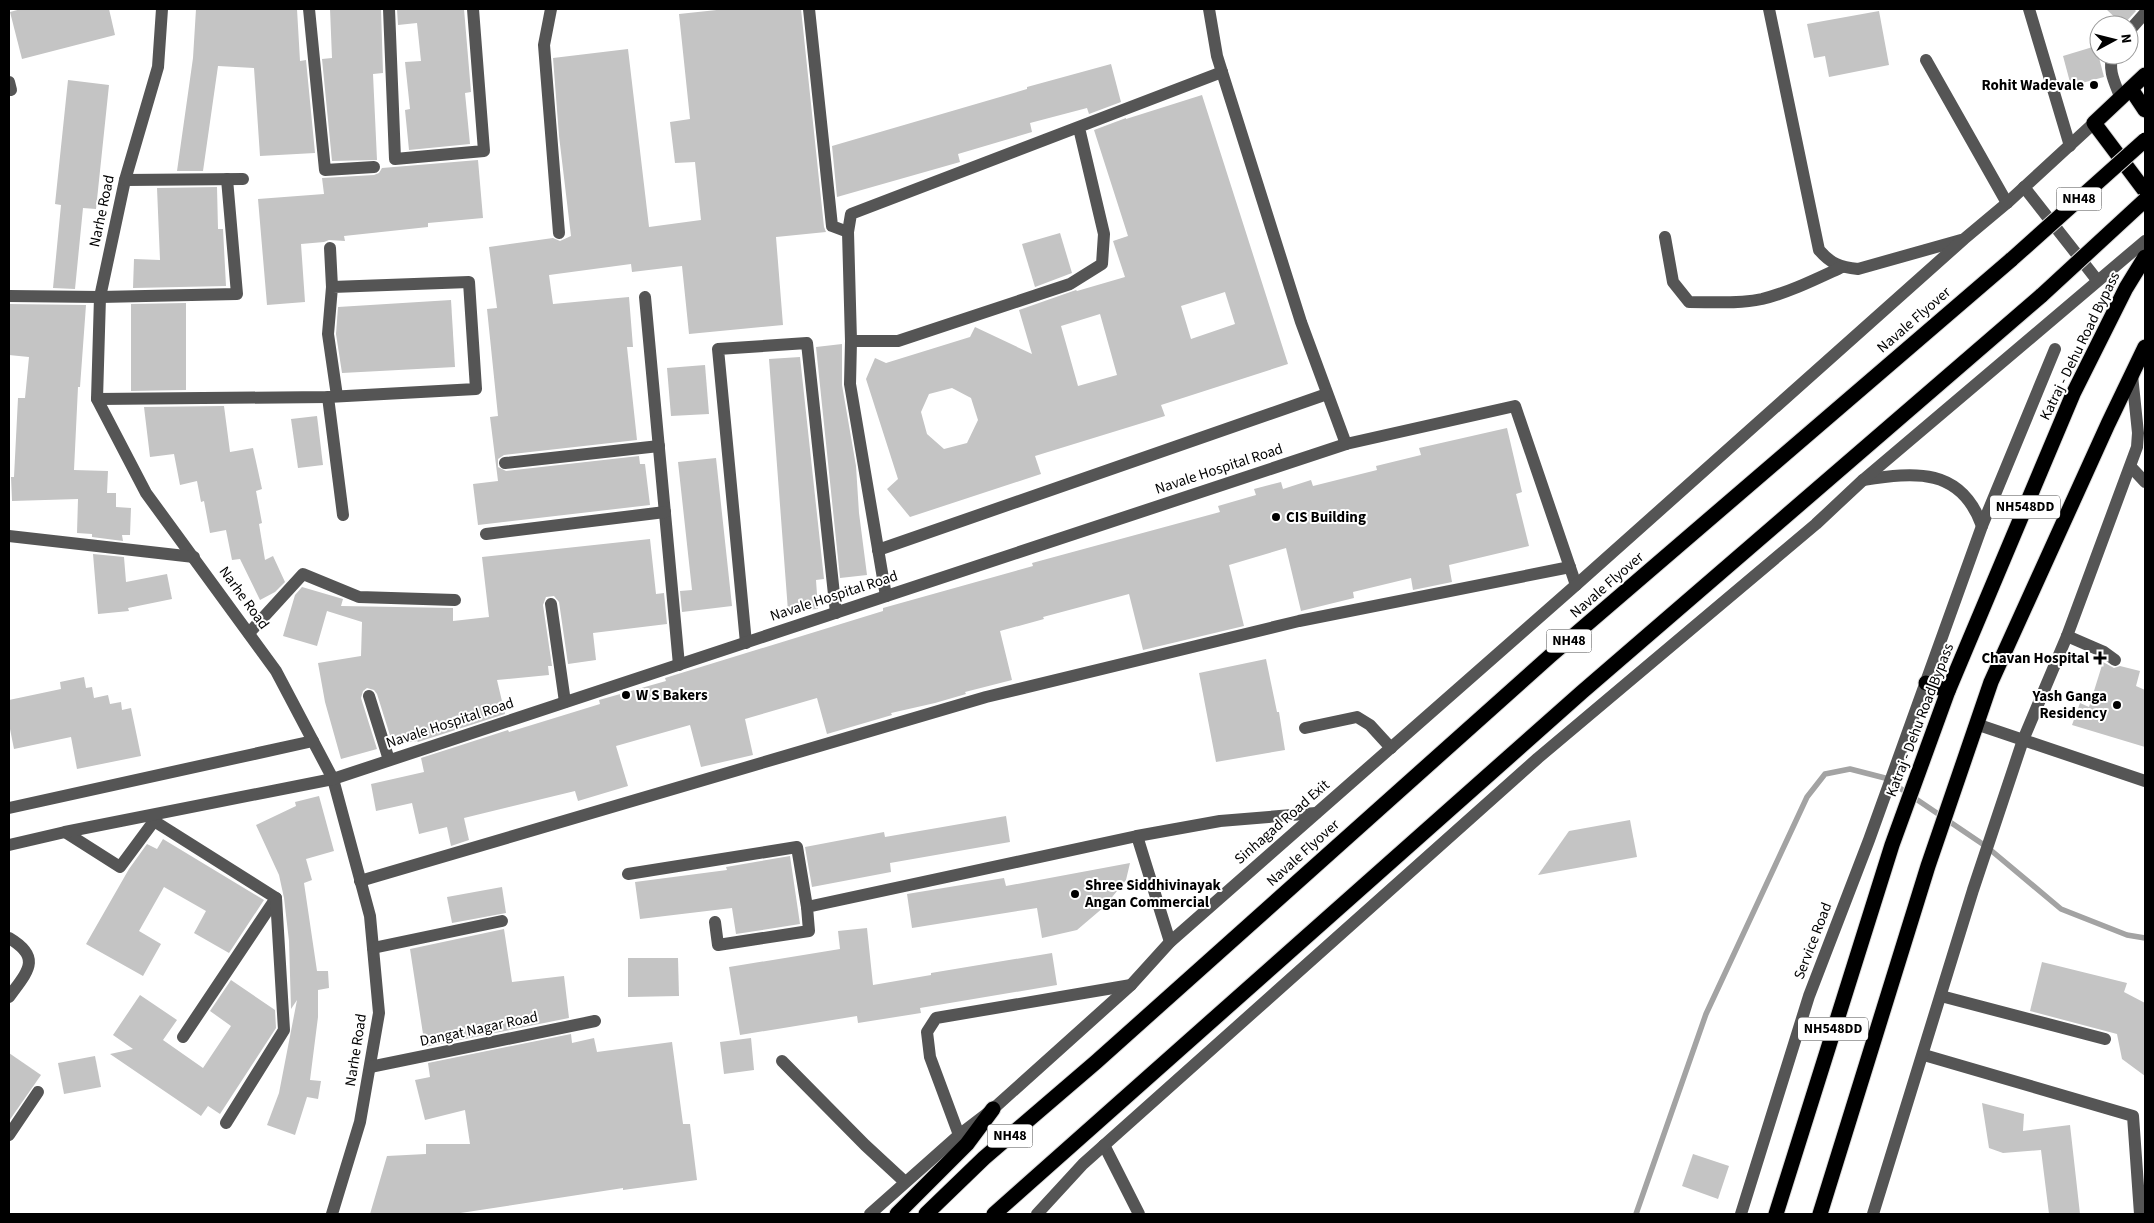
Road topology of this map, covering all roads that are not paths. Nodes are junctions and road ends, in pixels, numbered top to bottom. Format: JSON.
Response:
{"nodes":[{"id":1,"x":162,"y":9,"type":"edge"},
{"id":2,"x":309,"y":9,"type":"edge"},
{"id":3,"x":389,"y":9,"type":"edge"},
{"id":4,"x":473,"y":9,"type":"edge"},
{"id":5,"x":551,"y":9,"type":"edge"},
{"id":6,"x":809,"y":9,"type":"edge"},
{"id":7,"x":1209,"y":9,"type":"edge"},
{"id":8,"x":1769,"y":9,"type":"edge"},
{"id":9,"x":2029,"y":9,"type":"edge"},
{"id":10,"x":1926,"y":60,"type":"dead end"},
{"id":11,"x":2110,"y":65,"type":"edge"},
{"id":12,"x":1222,"y":72,"type":"junction"},
{"id":13,"x":2145,"y":75,"type":"edge"},
{"id":14,"x":2126,"y":94,"type":"junction"},
{"id":15,"x":2145,"y":110,"type":"edge"},
{"id":16,"x":2094,"y":124,"type":"junction"},
{"id":17,"x":1079,"y":128,"type":"junction"},
{"id":18,"x":2145,"y":140,"type":"edge"},
{"id":19,"x":2070,"y":146,"type":"junction"},
{"id":20,"x":374,"y":167,"type":"dead end"},
{"id":21,"x":227,"y":179,"type":"junction"},
{"id":22,"x":242,"y":179,"type":"dead end"},
{"id":23,"x":124,"y":180,"type":"junction"},
{"id":24,"x":2024,"y":187,"type":"junction"},
{"id":25,"x":2145,"y":191,"type":"edge"},
{"id":26,"x":2145,"y":200,"type":"edge"},
{"id":27,"x":2007,"y":203,"type":"junction"},
{"id":28,"x":848,"y":232,"type":"junction"},
{"id":29,"x":559,"y":233,"type":"dead end"},
{"id":30,"x":1665,"y":237,"type":"dead end"},
{"id":31,"x":1964,"y":239,"type":"junction"},
{"id":32,"x":2145,"y":241,"type":"edge"},
{"id":33,"x":330,"y":248,"type":"dead end"},
{"id":34,"x":2145,"y":257,"type":"edge"},
{"id":35,"x":1842,"y":267,"type":"junction"},
{"id":36,"x":2098,"y":280,"type":"junction"},
{"id":37,"x":332,"y":287,"type":"junction"},
{"id":38,"x":9,"y":296,"type":"edge"},
{"id":39,"x":100,"y":297,"type":"junction"},
{"id":40,"x":645,"y":297,"type":"dead end"},
{"id":41,"x":851,"y":341,"type":"junction"},
{"id":42,"x":2145,"y":347,"type":"edge"},
{"id":43,"x":2055,"y":349,"type":"dead end"},
{"id":44,"x":2132,"y":375,"type":"junction"},
{"id":45,"x":1327,"y":394,"type":"junction"},
{"id":46,"x":332,"y":397,"type":"junction"},
{"id":47,"x":97,"y":399,"type":"junction"},
{"id":48,"x":1346,"y":444,"type":"junction"},
{"id":49,"x":659,"y":446,"type":"junction"},
{"id":50,"x":505,"y":463,"type":"dead end"},
{"id":51,"x":2131,"y":467,"type":"junction"},
{"id":52,"x":1863,"y":480,"type":"junction"},
{"id":53,"x":2145,"y":482,"type":"edge"},
{"id":54,"x":665,"y":512,"type":"junction"},
{"id":55,"x":343,"y":515,"type":"dead end"},
{"id":56,"x":1982,"y":526,"type":"junction"},
{"id":57,"x":486,"y":534,"type":"dead end"},
{"id":58,"x":9,"y":536,"type":"edge"},
{"id":59,"x":878,"y":550,"type":"junction"},
{"id":60,"x":194,"y":557,"type":"junction"},
{"id":61,"x":1570,"y":567,"type":"junction"},
{"id":62,"x":1576,"y":584,"type":"junction"},
{"id":63,"x":886,"y":596,"type":"junction"},
{"id":64,"x":455,"y":600,"type":"dead end"},
{"id":65,"x":551,"y":604,"type":"dead end"},
{"id":66,"x":836,"y":613,"type":"junction"},
{"id":67,"x":249,"y":633,"type":"junction"},
{"id":68,"x":2067,"y":636,"type":"junction"},
{"id":69,"x":746,"y":643,"type":"junction"},
{"id":70,"x":2115,"y":660,"type":"dead end"},
{"id":71,"x":679,"y":665,"type":"junction"},
{"id":72,"x":1926,"y":684,"type":"junction"},
{"id":73,"x":1948,"y":691,"type":"junction"},
{"id":74,"x":369,"y":696,"type":"dead end"},
{"id":75,"x":565,"y":702,"type":"junction"},
{"id":76,"x":1976,"y":724,"type":"junction"},
{"id":77,"x":1305,"y":728,"type":"dead end"},
{"id":78,"x":313,"y":740,"type":"junction"},
{"id":79,"x":2023,"y":740,"type":"junction"},
{"id":80,"x":1390,"y":748,"type":"junction"},
{"id":81,"x":389,"y":760,"type":"junction"},
{"id":82,"x":333,"y":779,"type":"junction"},
{"id":83,"x":2145,"y":781,"type":"edge"},
{"id":84,"x":9,"y":808,"type":"edge"},
{"id":85,"x":1316,"y":813,"type":"junction"},
{"id":86,"x":65,"y":832,"type":"junction"},
{"id":87,"x":1137,"y":836,"type":"junction"},
{"id":88,"x":9,"y":845,"type":"edge"},
{"id":89,"x":628,"y":874,"type":"dead end"},
{"id":90,"x":360,"y":881,"type":"junction"},
{"id":91,"x":276,"y":898,"type":"junction"},
{"id":92,"x":807,"y":907,"type":"junction"},
{"id":93,"x":502,"y":921,"type":"dead end"},
{"id":94,"x":715,"y":922,"type":"dead end"},
{"id":95,"x":9,"y":938,"type":"edge"},
{"id":96,"x":1170,"y":942,"type":"junction"},
{"id":97,"x":372,"y":948,"type":"junction"},
{"id":98,"x":1131,"y":985,"type":"junction"},
{"id":99,"x":1941,"y":996,"type":"junction"},
{"id":100,"x":9,"y":997,"type":"edge"},
{"id":101,"x":594,"y":1021,"type":"dead end"},
{"id":102,"x":183,"y":1038,"type":"dead end"},
{"id":103,"x":2105,"y":1039,"type":"dead end"},
{"id":104,"x":1924,"y":1055,"type":"junction"},
{"id":105,"x":782,"y":1061,"type":"dead end"},
{"id":106,"x":370,"y":1068,"type":"junction"},
{"id":107,"x":38,"y":1092,"type":"dead end"},
{"id":108,"x":993,"y":1109,"type":"junction"},
{"id":109,"x":226,"y":1123,"type":"dead end"},
{"id":110,"x":9,"y":1135,"type":"edge"},
{"id":111,"x":959,"y":1135,"type":"junction"},
{"id":112,"x":1104,"y":1145,"type":"junction"},
{"id":113,"x":906,"y":1182,"type":"junction"},
{"id":114,"x":332,"y":1214,"type":"edge"},
{"id":115,"x":870,"y":1214,"type":"edge"},
{"id":116,"x":897,"y":1214,"type":"edge"},
{"id":117,"x":926,"y":1214,"type":"edge"},
{"id":118,"x":994,"y":1214,"type":"edge"},
{"id":119,"x":1037,"y":1214,"type":"edge"},
{"id":120,"x":1139,"y":1214,"type":"edge"},
{"id":121,"x":1741,"y":1214,"type":"edge"},
{"id":122,"x":1776,"y":1214,"type":"edge"},
{"id":123,"x":1820,"y":1214,"type":"edge"},
{"id":124,"x":1873,"y":1214,"type":"edge"},
{"id":125,"x":2140,"y":1214,"type":"edge"}],
"edges":[{"from":1,"to":23,"type":"street","name":"Narhe Road"},
{"from":2,"to":20,"type":"street"},
{"from":3,"to":4,"type":"street"},
{"from":5,"to":29,"type":"street"},
{"from":6,"to":28,"type":"street"},
{"from":7,"to":12,"type":"street"},
{"from":8,"to":35,"type":"street"},
{"from":9,"to":19,"type":"street"},
{"from":10,"to":27,"type":"street"},
{"from":11,"to":14,"type":"street"},
{"from":12,"to":17,"type":"street"},
{"from":12,"to":45,"type":"street"},
{"from":13,"to":14,"type":"highway"},
{"from":14,"to":15,"type":"highway"},
{"from":14,"to":16,"type":"highway"},
{"from":16,"to":19,"type":"street","name":"Sinhagad Road Exit"},
{"from":16,"to":25,"type":"highway"},
{"from":17,"to":28,"type":"street"},
{"from":17,"to":41,"type":"street"},
{"from":18,"to":117,"type":"highway","name":"Navale Flyover","number":"NH48","bridge":true},
{"from":19,"to":24,"type":"street","name":"Sinhagad Road Exit"},
{"from":21,"to":22,"type":"street"},
{"from":21,"to":23,"type":"street"},
{"from":21,"to":39,"type":"street"},
{"from":23,"to":39,"type":"street","name":"Narhe Road"},
{"from":24,"to":27,"type":"street","name":"Sinhagad Road Exit"},
{"from":24,"to":36,"type":"street"},
{"from":26,"to":118,"type":"highway","number":"NH48","bridge":true},
{"from":27,"to":31,"type":"street","name":"Sinhagad Road Exit"},
{"from":28,"to":41,"type":"street"},
{"from":30,"to":35,"type":"street"},
{"from":31,"to":35,"type":"street"},
{"from":31,"to":62,"type":"street","name":"Sinhagad Road Exit"},
{"from":32,"to":36,"type":"street"},
{"from":33,"to":37,"type":"street"},
{"from":34,"to":73,"type":"highway","name":"Katraj - Dehu Road Bypass","number":"NH548DD"},
{"from":36,"to":52,"type":"street"},
{"from":37,"to":46,"type":"street"},
{"from":37,"to":46,"type":"street"},
{"from":38,"to":39,"type":"street"},
{"from":39,"to":47,"type":"street","name":"Narhe Road"},
{"from":40,"to":49,"type":"street"},
{"from":41,"to":59,"type":"street"},
{"from":42,"to":44,"type":"highway","number":"NH548DD"},
{"from":43,"to":56,"type":"street","name":"Service Road"},
{"from":44,"to":51,"type":"street"},
{"from":44,"to":76,"type":"highway","number":"NH548DD"},
{"from":45,"to":48,"type":"street"},
{"from":45,"to":59,"type":"street"},
{"from":46,"to":47,"type":"street"},
{"from":46,"to":55,"type":"street"},
{"from":47,"to":60,"type":"street","name":"Narhe Road"},
{"from":48,"to":61,"type":"street","name":"Navale Hospital Road"},
{"from":48,"to":63,"type":"street","name":"Navale Hospital Road"},
{"from":49,"to":50,"type":"street"},
{"from":49,"to":54,"type":"street"},
{"from":51,"to":53,"type":"street"},
{"from":51,"to":68,"type":"street"},
{"from":52,"to":56,"type":"street"},
{"from":52,"to":112,"type":"street"},
{"from":54,"to":57,"type":"street"},
{"from":54,"to":71,"type":"street"},
{"from":56,"to":72,"type":"street","name":"Service Road"},
{"from":58,"to":60,"type":"street"},
{"from":59,"to":63,"type":"street"},
{"from":60,"to":67,"type":"street","name":"Narhe Road"},
{"from":61,"to":62,"type":"street"},
{"from":61,"to":90,"type":"street"},
{"from":62,"to":80,"type":"street","name":"Sinhagad Road Exit"},
{"from":63,"to":66,"type":"street","name":"Navale Hospital Road"},
{"from":64,"to":67,"type":"street"},
{"from":65,"to":75,"type":"street"},
{"from":66,"to":69,"type":"street","name":"Navale Hospital Road"},
{"from":66,"to":69,"type":"street"},
{"from":67,"to":78,"type":"street","name":"Narhe Road"},
{"from":68,"to":70,"type":"street"},
{"from":68,"to":79,"type":"street"},
{"from":69,"to":71,"type":"street","name":"Navale Hospital Road"},
{"from":71,"to":75,"type":"street","name":"Navale Hospital Road"},
{"from":72,"to":73,"type":"highway"},
{"from":72,"to":121,"type":"street","name":"Service Road"},
{"from":73,"to":122,"type":"highway","name":"Katraj - Dehu Road Bypass","number":"NH548DD"},
{"from":74,"to":81,"type":"street"},
{"from":75,"to":81,"type":"street","name":"Navale Hospital Road"},
{"from":76,"to":79,"type":"street"},
{"from":76,"to":123,"type":"highway","number":"NH548DD"},
{"from":77,"to":80,"type":"street"},
{"from":78,"to":82,"type":"street","name":"Narhe Road"},
{"from":78,"to":84,"type":"street"},
{"from":79,"to":83,"type":"street"},
{"from":79,"to":99,"type":"street"},
{"from":80,"to":85,"type":"street","name":"Sinhagad Road Exit"},
{"from":81,"to":82,"type":"street","name":"Navale Hospital Road"},
{"from":82,"to":86,"type":"street","name":"Navale Hospital Road"},
{"from":82,"to":90,"type":"street","name":"Narhe Road"},
{"from":85,"to":87,"type":"street"},
{"from":85,"to":96,"type":"street","name":"Sinhagad Road Exit"},
{"from":86,"to":88,"type":"street","name":"Navale Hospital Road"},
{"from":86,"to":91,"type":"street"},
{"from":87,"to":92,"type":"street"},
{"from":87,"to":96,"type":"street"},
{"from":89,"to":92,"type":"street"},
{"from":90,"to":97,"type":"street","name":"Narhe Road"},
{"from":91,"to":102,"type":"street"},
{"from":91,"to":109,"type":"street"},
{"from":92,"to":94,"type":"street"},
{"from":93,"to":97,"type":"street"},
{"from":95,"to":100,"type":"street"},
{"from":96,"to":98,"type":"street","name":"Sinhagad Road Exit"},
{"from":97,"to":106,"type":"street","name":"Narhe Road"},
{"from":98,"to":108,"type":"street","name":"Sinhagad Road Exit"},
{"from":98,"to":111,"type":"street"},
{"from":99,"to":103,"type":"street"},
{"from":99,"to":104,"type":"street"},
{"from":101,"to":106,"type":"street","name":"Dangat Nagar Road"},
{"from":104,"to":124,"type":"street"},
{"from":104,"to":125,"type":"street"},
{"from":105,"to":113,"type":"street"},
{"from":106,"to":114,"type":"street","name":"Narhe Road"},
{"from":107,"to":110,"type":"street"},
{"from":108,"to":111,"type":"street","name":"Sinhagad Road Exit"},
{"from":108,"to":116,"type":"highway"},
{"from":111,"to":113,"type":"street","name":"Sinhagad Road Exit"},
{"from":112,"to":119,"type":"street"},
{"from":112,"to":120,"type":"street"},
{"from":113,"to":115,"type":"street","name":"Sinhagad Road Exit"}]}
